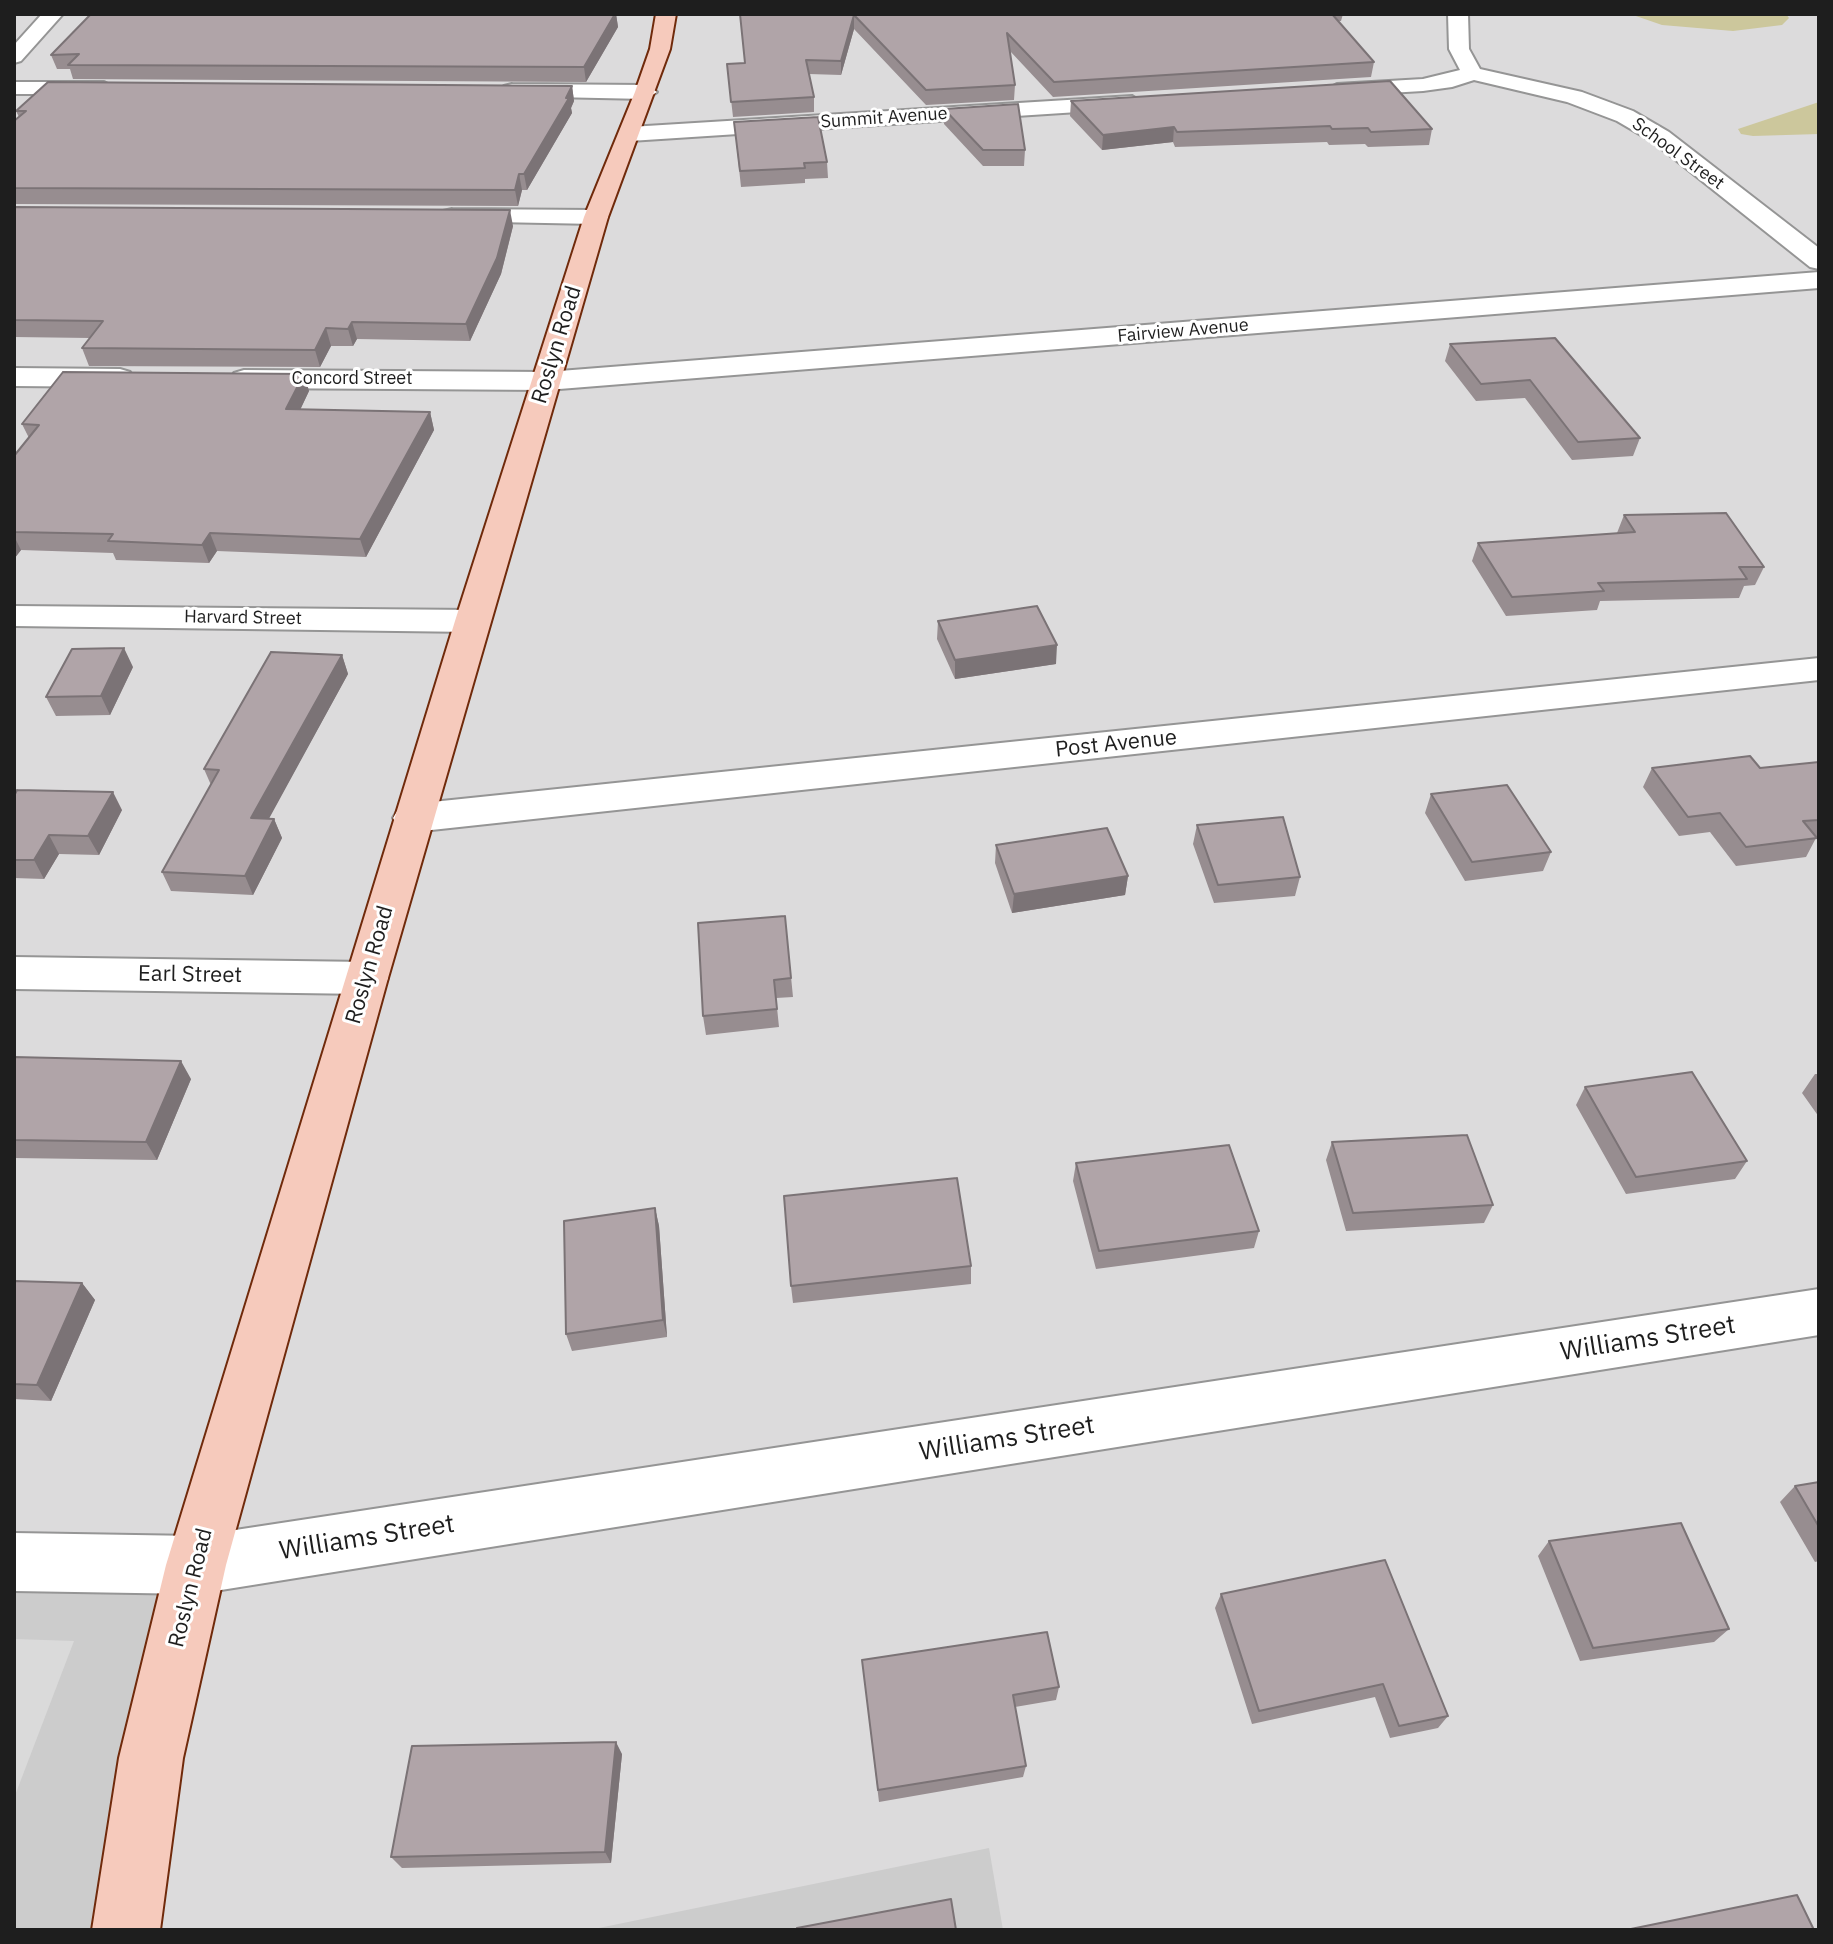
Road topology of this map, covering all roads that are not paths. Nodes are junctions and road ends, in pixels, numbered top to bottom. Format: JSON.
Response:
{"nodes":[{"id":1,"x":53,"y":14,"type":"edge"},
{"id":2,"x":666,"y":14,"type":"edge"},
{"id":3,"x":1458,"y":14,"type":"edge"},
{"id":4,"x":14,"y":57,"type":"edge"},
{"id":5,"x":1472,"y":73,"type":"junction"},
{"id":6,"x":14,"y":88,"type":"edge"},
{"id":7,"x":125,"y":89,"type":"edge"},
{"id":8,"x":488,"y":91,"type":"edge"},
{"id":9,"x":646,"y":92,"type":"junction"},
{"id":10,"x":1312,"y":92,"type":"edge"},
{"id":11,"x":1154,"y":101,"type":"edge"},
{"id":12,"x":630,"y":134,"type":"junction"},
{"id":13,"x":423,"y":216,"type":"edge"},
{"id":14,"x":596,"y":217,"type":"junction"},
{"id":15,"x":1819,"y":261,"type":"edge"},
{"id":16,"x":1819,"y":280,"type":"edge"},
{"id":17,"x":14,"y":377,"type":"edge"},
{"id":18,"x":155,"y":378,"type":"edge"},
{"id":19,"x":218,"y":379,"type":"edge"},
{"id":20,"x":547,"y":381,"type":"junction"},
{"id":21,"x":14,"y":616,"type":"edge"},
{"id":22,"x":473,"y":621,"type":"junction"},
{"id":23,"x":1819,"y":669,"type":"edge"},
{"id":24,"x":413,"y":818,"type":"junction"},
{"id":25,"x":14,"y":973,"type":"edge"},
{"id":26,"x":366,"y":978,"type":"junction"},
{"id":27,"x":1819,"y":1312,"type":"edge"},
{"id":28,"x":14,"y":1562,"type":"edge"},
{"id":29,"x":196,"y":1565,"type":"junction"},
{"id":30,"x":126,"y":1930,"type":"edge"}],
"edges":[{"from":1,"to":4,"type":"street"},
{"from":2,"to":9,"type":"main road","name":"Roslyn Road"},
{"from":3,"to":5,"type":"street"},
{"from":5,"to":10,"type":"street"},
{"from":5,"to":15,"type":"street","name":"School Street"},
{"from":6,"to":7,"type":"street"},
{"from":8,"to":9,"type":"street"},
{"from":9,"to":12,"type":"main road","name":"Roslyn Road"},
{"from":11,"to":12,"type":"street","name":"Summit Avenue"},
{"from":12,"to":14,"type":"main road","name":"Roslyn Road"},
{"from":13,"to":14,"type":"street"},
{"from":14,"to":20,"type":"main road","name":"Roslyn Road"},
{"from":16,"to":20,"type":"street","name":"Fairview Avenue"},
{"from":17,"to":18,"type":"street"},
{"from":19,"to":20,"type":"street","name":"Concord Street"},
{"from":20,"to":22,"type":"main road","name":"Roslyn Road"},
{"from":21,"to":22,"type":"street","name":"Harvard Street"},
{"from":22,"to":24,"type":"main road","name":"Roslyn Road"},
{"from":23,"to":24,"type":"street","name":"Post Avenue"},
{"from":24,"to":26,"type":"main road","name":"Roslyn Road"},
{"from":25,"to":26,"type":"street","name":"Earl Street"},
{"from":26,"to":29,"type":"main road","name":"Roslyn Road"},
{"from":27,"to":29,"type":"street","name":"Williams Street"},
{"from":28,"to":29,"type":"street","name":"Williams Street"},
{"from":29,"to":30,"type":"main road","name":"Roslyn Road"}]}
